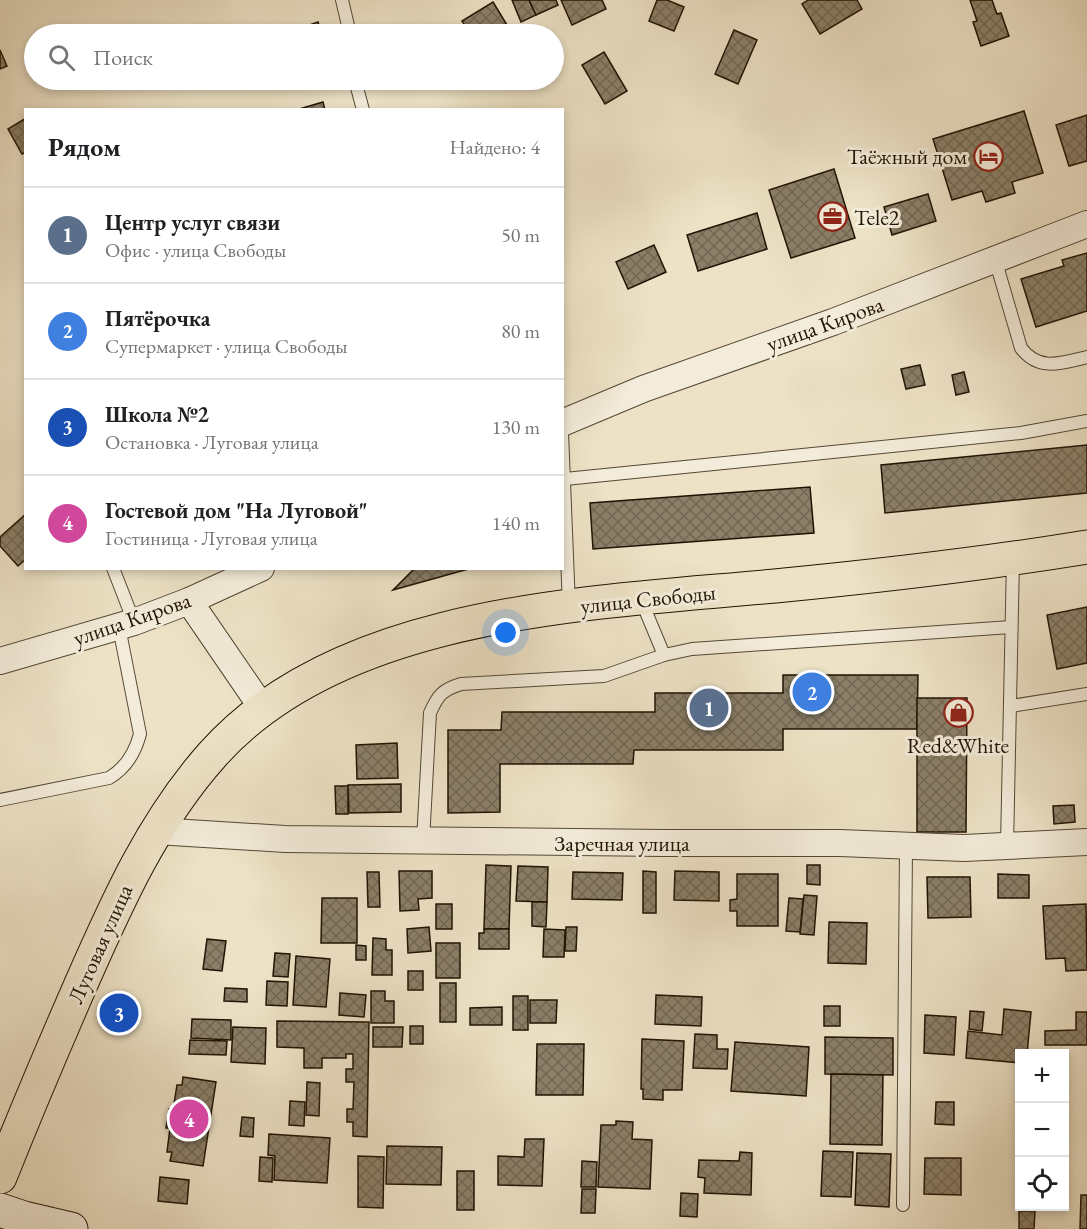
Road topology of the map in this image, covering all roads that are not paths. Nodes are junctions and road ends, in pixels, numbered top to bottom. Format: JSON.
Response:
{"nodes":[{"id":1,"x":342,"y":0,"type":"edge"},
{"id":2,"x":348,"y":24,"type":"edge"},
{"id":3,"x":358,"y":90,"type":"edge"},
{"id":4,"x":362,"y":108,"type":"edge"},
{"id":5,"x":1087,"y":224,"type":"edge"},
{"id":6,"x":995,"y":259,"type":"junction"},
{"id":7,"x":1087,"y":357,"type":"edge"},
{"id":8,"x":1087,"y":421,"type":"edge"},
{"id":9,"x":564,"y":422,"type":"edge"},
{"id":10,"x":564,"y":464,"type":"edge"},
{"id":11,"x":565,"y":479,"type":"junction"},
{"id":12,"x":1087,"y":547,"type":"edge"},
{"id":13,"x":1013,"y":559,"type":"junction"},
{"id":14,"x":113,"y":570,"type":"edge"},
{"id":15,"x":257,"y":570,"type":"edge"},
{"id":16,"x":641,"y":599,"type":"junction"},
{"id":17,"x":189,"y":601,"type":"junction"},
{"id":18,"x":569,"y":607,"type":"junction"},
{"id":19,"x":126,"y":625,"type":"junction"},
{"id":20,"x":1011,"y":627,"type":"junction"},
{"id":21,"x":664,"y":655,"type":"junction"},
{"id":22,"x":0,"y":661,"type":"edge"},
{"id":23,"x":1087,"y":694,"type":"edge"},
{"id":24,"x":1011,"y":706,"type":"junction"},
{"id":25,"x":263,"y":709,"type":"junction"},
{"id":26,"x":234,"y":732,"type":"joint"},
{"id":27,"x":0,"y":800,"type":"edge"},
{"id":28,"x":156,"y":831,"type":"junction"},
{"id":29,"x":423,"y":841,"type":"junction"},
{"id":30,"x":1087,"y":842,"type":"edge"},
{"id":31,"x":1007,"y":846,"type":"junction"},
{"id":32,"x":906,"y":847,"type":"junction"},
{"id":33,"x":0,"y":1177,"type":"edge"},
{"id":34,"x":903,"y":1205,"type":"dead end"},
{"id":35,"x":0,"y":1210,"type":"edge"},
{"id":36,"x":71,"y":1229,"type":"edge"}],
"edges":[{"from":1,"to":2,"type":"lane"},
{"from":3,"to":4,"type":"lane"},
{"from":5,"to":6,"type":"street","name":"улица Кирова"},
{"from":6,"to":7,"type":"lane"},
{"from":6,"to":9,"type":"street","name":"улица Кирова"},
{"from":8,"to":11,"type":"lane"},
{"from":10,"to":11,"type":"lane"},
{"from":11,"to":18,"type":"lane"},
{"from":12,"to":13,"type":"main road","name":"улица Свободы"},
{"from":13,"to":16,"type":"main road","name":"улица Свободы"},
{"from":13,"to":20,"type":"lane"},
{"from":14,"to":19,"type":"lane"},
{"from":15,"to":17,"type":"street","name":"улица Кирова"},
{"from":16,"to":18,"type":"main road","name":"улица Свободы"},
{"from":16,"to":21,"type":"lane"},
{"from":17,"to":19,"type":"street","name":"улица Кирова"},
{"from":17,"to":25,"type":"street"},
{"from":18,"to":25,"type":"main road","name":"улица Свободы"},
{"from":19,"to":22,"type":"street","name":"улица Кирова"},
{"from":19,"to":27,"type":"lane"},
{"from":20,"to":21,"type":"lane"},
{"from":20,"to":24,"type":"lane"},
{"from":21,"to":29,"type":"lane"},
{"from":23,"to":24,"type":"lane"},
{"from":24,"to":31,"type":"lane"},
{"from":25,"to":26,"type":"main road","name":"улица Свободы"},
{"from":26,"to":28,"type":"main road","name":"Луговая улица"},
{"from":28,"to":29,"type":"street","name":"Заречная улица"},
{"from":28,"to":33,"type":"main road","name":"Луговая улица"},
{"from":29,"to":32,"type":"street","name":"Заречная улица"},
{"from":30,"to":31,"type":"street","name":"Заречная улица"},
{"from":31,"to":32,"type":"street","name":"Заречная улица"},
{"from":32,"to":34,"type":"lane"},
{"from":35,"to":36,"type":"street"}]}
